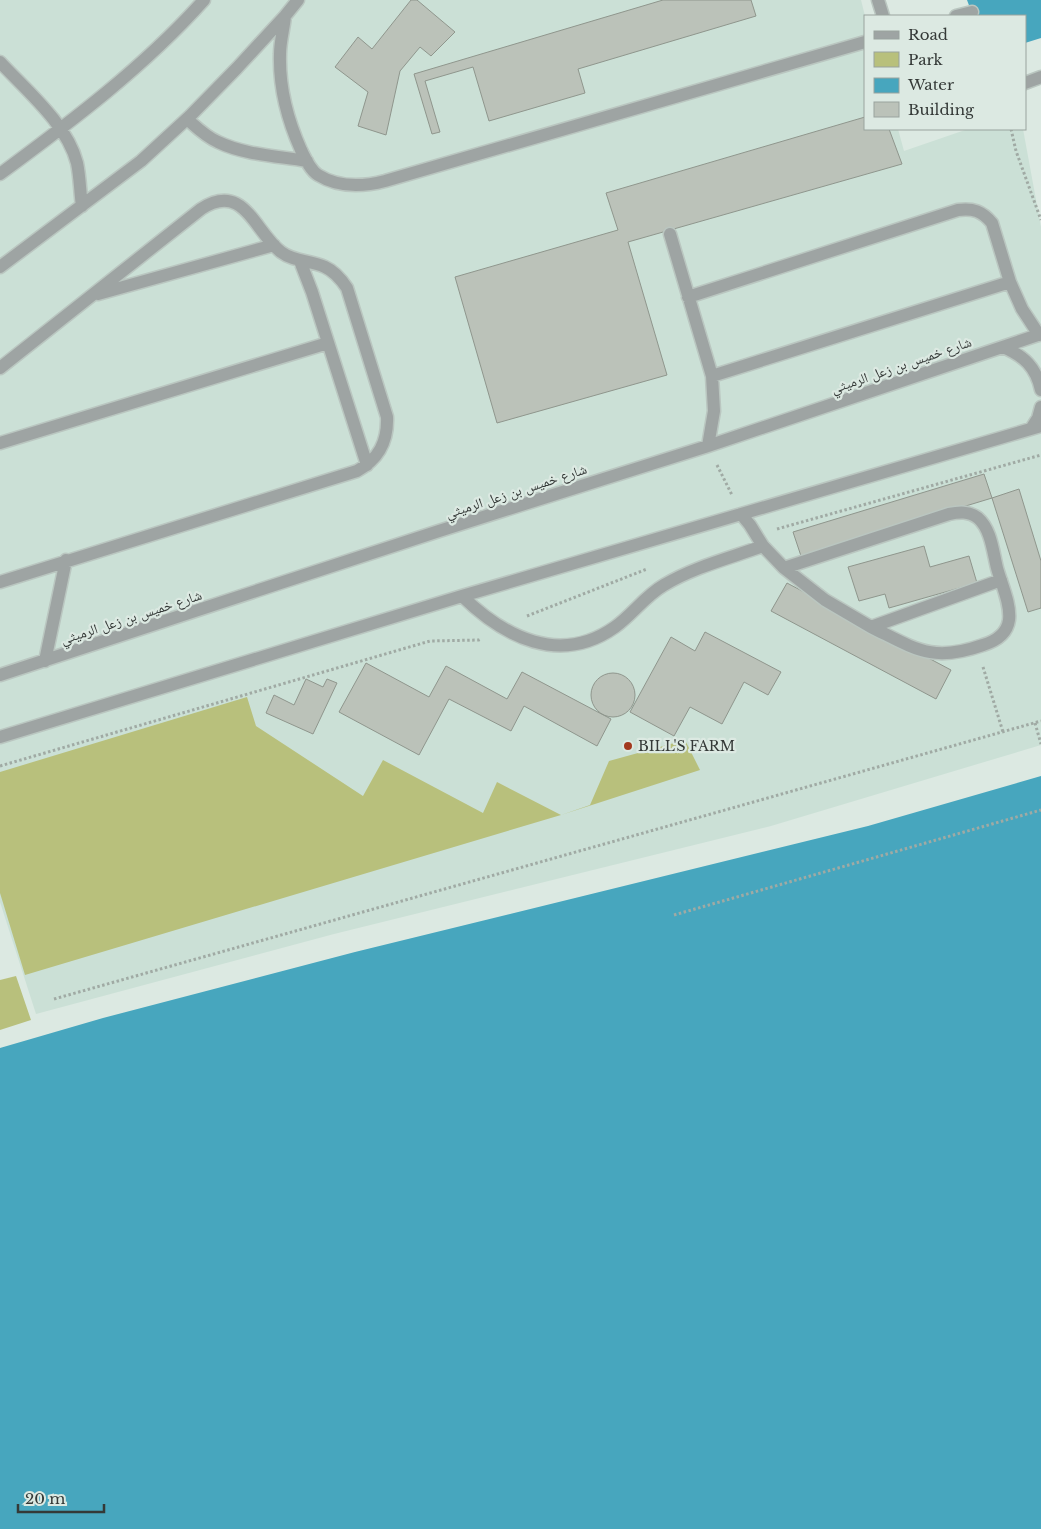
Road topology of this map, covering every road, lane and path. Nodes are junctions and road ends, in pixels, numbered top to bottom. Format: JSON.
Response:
{"nodes":[{"id":1,"x":204,"y":0,"type":"edge"},
{"id":2,"x":298,"y":0,"type":"edge"},
{"id":3,"x":878,"y":0,"type":"edge"},
{"id":4,"x":972,"y":12,"type":"dead end"},
{"id":5,"x":883,"y":15,"type":"edge"},
{"id":6,"x":960,"y":15,"type":"edge"},
{"id":7,"x":286,"y":16,"type":"junction"},
{"id":8,"x":864,"y":42,"type":"edge"},
{"id":9,"x":0,"y":62,"type":"edge"},
{"id":10,"x":1041,"y":77,"type":"edge"},
{"id":11,"x":1026,"y":82,"type":"edge"},
{"id":12,"x":187,"y":119,"type":"junction"},
{"id":13,"x":62,"y":129,"type":"junction"},
{"id":14,"x":1011,"y":130,"type":"edge"},
{"id":15,"x":307,"y":161,"type":"junction"},
{"id":16,"x":0,"y":174,"type":"edge"},
{"id":17,"x":82,"y":206,"type":"junction"},
{"id":18,"x":1041,"y":220,"type":"edge"},
{"id":19,"x":670,"y":234,"type":"dead end"},
{"id":20,"x":274,"y":245,"type":"junction"},
{"id":21,"x":300,"y":261,"type":"junction"},
{"id":22,"x":0,"y":266,"type":"edge"},
{"id":23,"x":1010,"y":282,"type":"junction"},
{"id":24,"x":91,"y":296,"type":"junction"},
{"id":25,"x":688,"y":297,"type":"junction"},
{"id":26,"x":1040,"y":335,"type":"edge"},
{"id":27,"x":328,"y":343,"type":"junction"},
{"id":28,"x":1003,"y":347,"type":"junction"},
{"id":29,"x":0,"y":368,"type":"edge"},
{"id":30,"x":712,"y":376,"type":"junction"},
{"id":31,"x":1041,"y":390,"type":"edge"},
{"id":32,"x":1041,"y":407,"type":"edge"},
{"id":33,"x":1036,"y":428,"type":"edge"},
{"id":34,"x":0,"y":443,"type":"edge"},
{"id":35,"x":708,"y":446,"type":"junction"},
{"id":36,"x":367,"y":465,"type":"junction"},
{"id":37,"x":741,"y":514,"type":"junction"},
{"id":38,"x":763,"y":546,"type":"junction"},
{"id":39,"x":66,"y":560,"type":"junction"},
{"id":40,"x":784,"y":568,"type":"junction"},
{"id":41,"x":1000,"y":580,"type":"junction"},
{"id":42,"x":0,"y":582,"type":"edge"},
{"id":43,"x":462,"y":596,"type":"junction"},
{"id":44,"x":871,"y":627,"type":"junction"},
{"id":45,"x":977,"y":647,"type":"junction"},
{"id":46,"x":45,"y":661,"type":"junction"},
{"id":47,"x":0,"y":675,"type":"edge"},
{"id":48,"x":1041,"y":721,"type":"edge"},
{"id":49,"x":1035,"y":723,"type":"junction"},
{"id":50,"x":1003,"y":732,"type":"junction"},
{"id":51,"x":0,"y":737,"type":"edge"},
{"id":52,"x":1041,"y":744,"type":"edge"},
{"id":53,"x":1041,"y":810,"type":"edge"},
{"id":54,"x":674,"y":915,"type":"dead end"},
{"id":55,"x":54,"y":999,"type":"dead end"}],
"edges":[{"from":1,"to":13,"type":"street"},
{"from":2,"to":7,"type":"street"},
{"from":3,"to":5,"type":"street"},
{"from":4,"to":6,"type":"street"},
{"from":7,"to":12,"type":"street"},
{"from":7,"to":15,"type":"street"},
{"from":8,"to":15,"type":"street"},
{"from":9,"to":13,"type":"street"},
{"from":10,"to":11,"type":"street"},
{"from":12,"to":15,"type":"street"},
{"from":12,"to":17,"type":"street"},
{"from":13,"to":16,"type":"street"},
{"from":13,"to":17,"type":"street"},
{"from":14,"to":18,"type":"path"},
{"from":17,"to":22,"type":"street"},
{"from":19,"to":25,"type":"street"},
{"from":20,"to":21,"type":"street"},
{"from":20,"to":24,"type":"street"},
{"from":20,"to":24,"type":"street"},
{"from":21,"to":27,"type":"street"},
{"from":21,"to":36,"type":"street"},
{"from":23,"to":25,"type":"street"},
{"from":23,"to":26,"type":"street"},
{"from":23,"to":30,"type":"street"},
{"from":24,"to":29,"type":"street"},
{"from":25,"to":30,"type":"street"},
{"from":26,"to":28,"type":"street","name":"شارع خميس بن زعل الرميثي"},
{"from":27,"to":34,"type":"street"},
{"from":27,"to":36,"type":"street"},
{"from":28,"to":31,"type":"street"},
{"from":28,"to":35,"type":"street","name":"شارع خميس بن زعل الرميثي"},
{"from":30,"to":35,"type":"street"},
{"from":32,"to":33,"type":"street"},
{"from":33,"to":37,"type":"street"},
{"from":35,"to":37,"type":"path"},
{"from":35,"to":46,"type":"street","name":"شارع خميس بن زعل الرميثي"},
{"from":36,"to":39,"type":"street"},
{"from":37,"to":38,"type":"street"},
{"from":37,"to":43,"type":"street"},
{"from":38,"to":40,"type":"street"},
{"from":38,"to":43,"type":"street"},
{"from":39,"to":42,"type":"street"},
{"from":39,"to":46,"type":"street"},
{"from":40,"to":41,"type":"street"},
{"from":40,"to":44,"type":"street"},
{"from":41,"to":44,"type":"street"},
{"from":41,"to":45,"type":"street"},
{"from":43,"to":51,"type":"street"},
{"from":44,"to":45,"type":"street"},
{"from":45,"to":50,"type":"path"},
{"from":46,"to":47,"type":"street","name":"شارع خميس بن زعل الرميثي"},
{"from":48,"to":49,"type":"path"},
{"from":49,"to":50,"type":"path"},
{"from":49,"to":52,"type":"path"},
{"from":50,"to":55,"type":"path"},
{"from":53,"to":54,"type":"path"}]}
